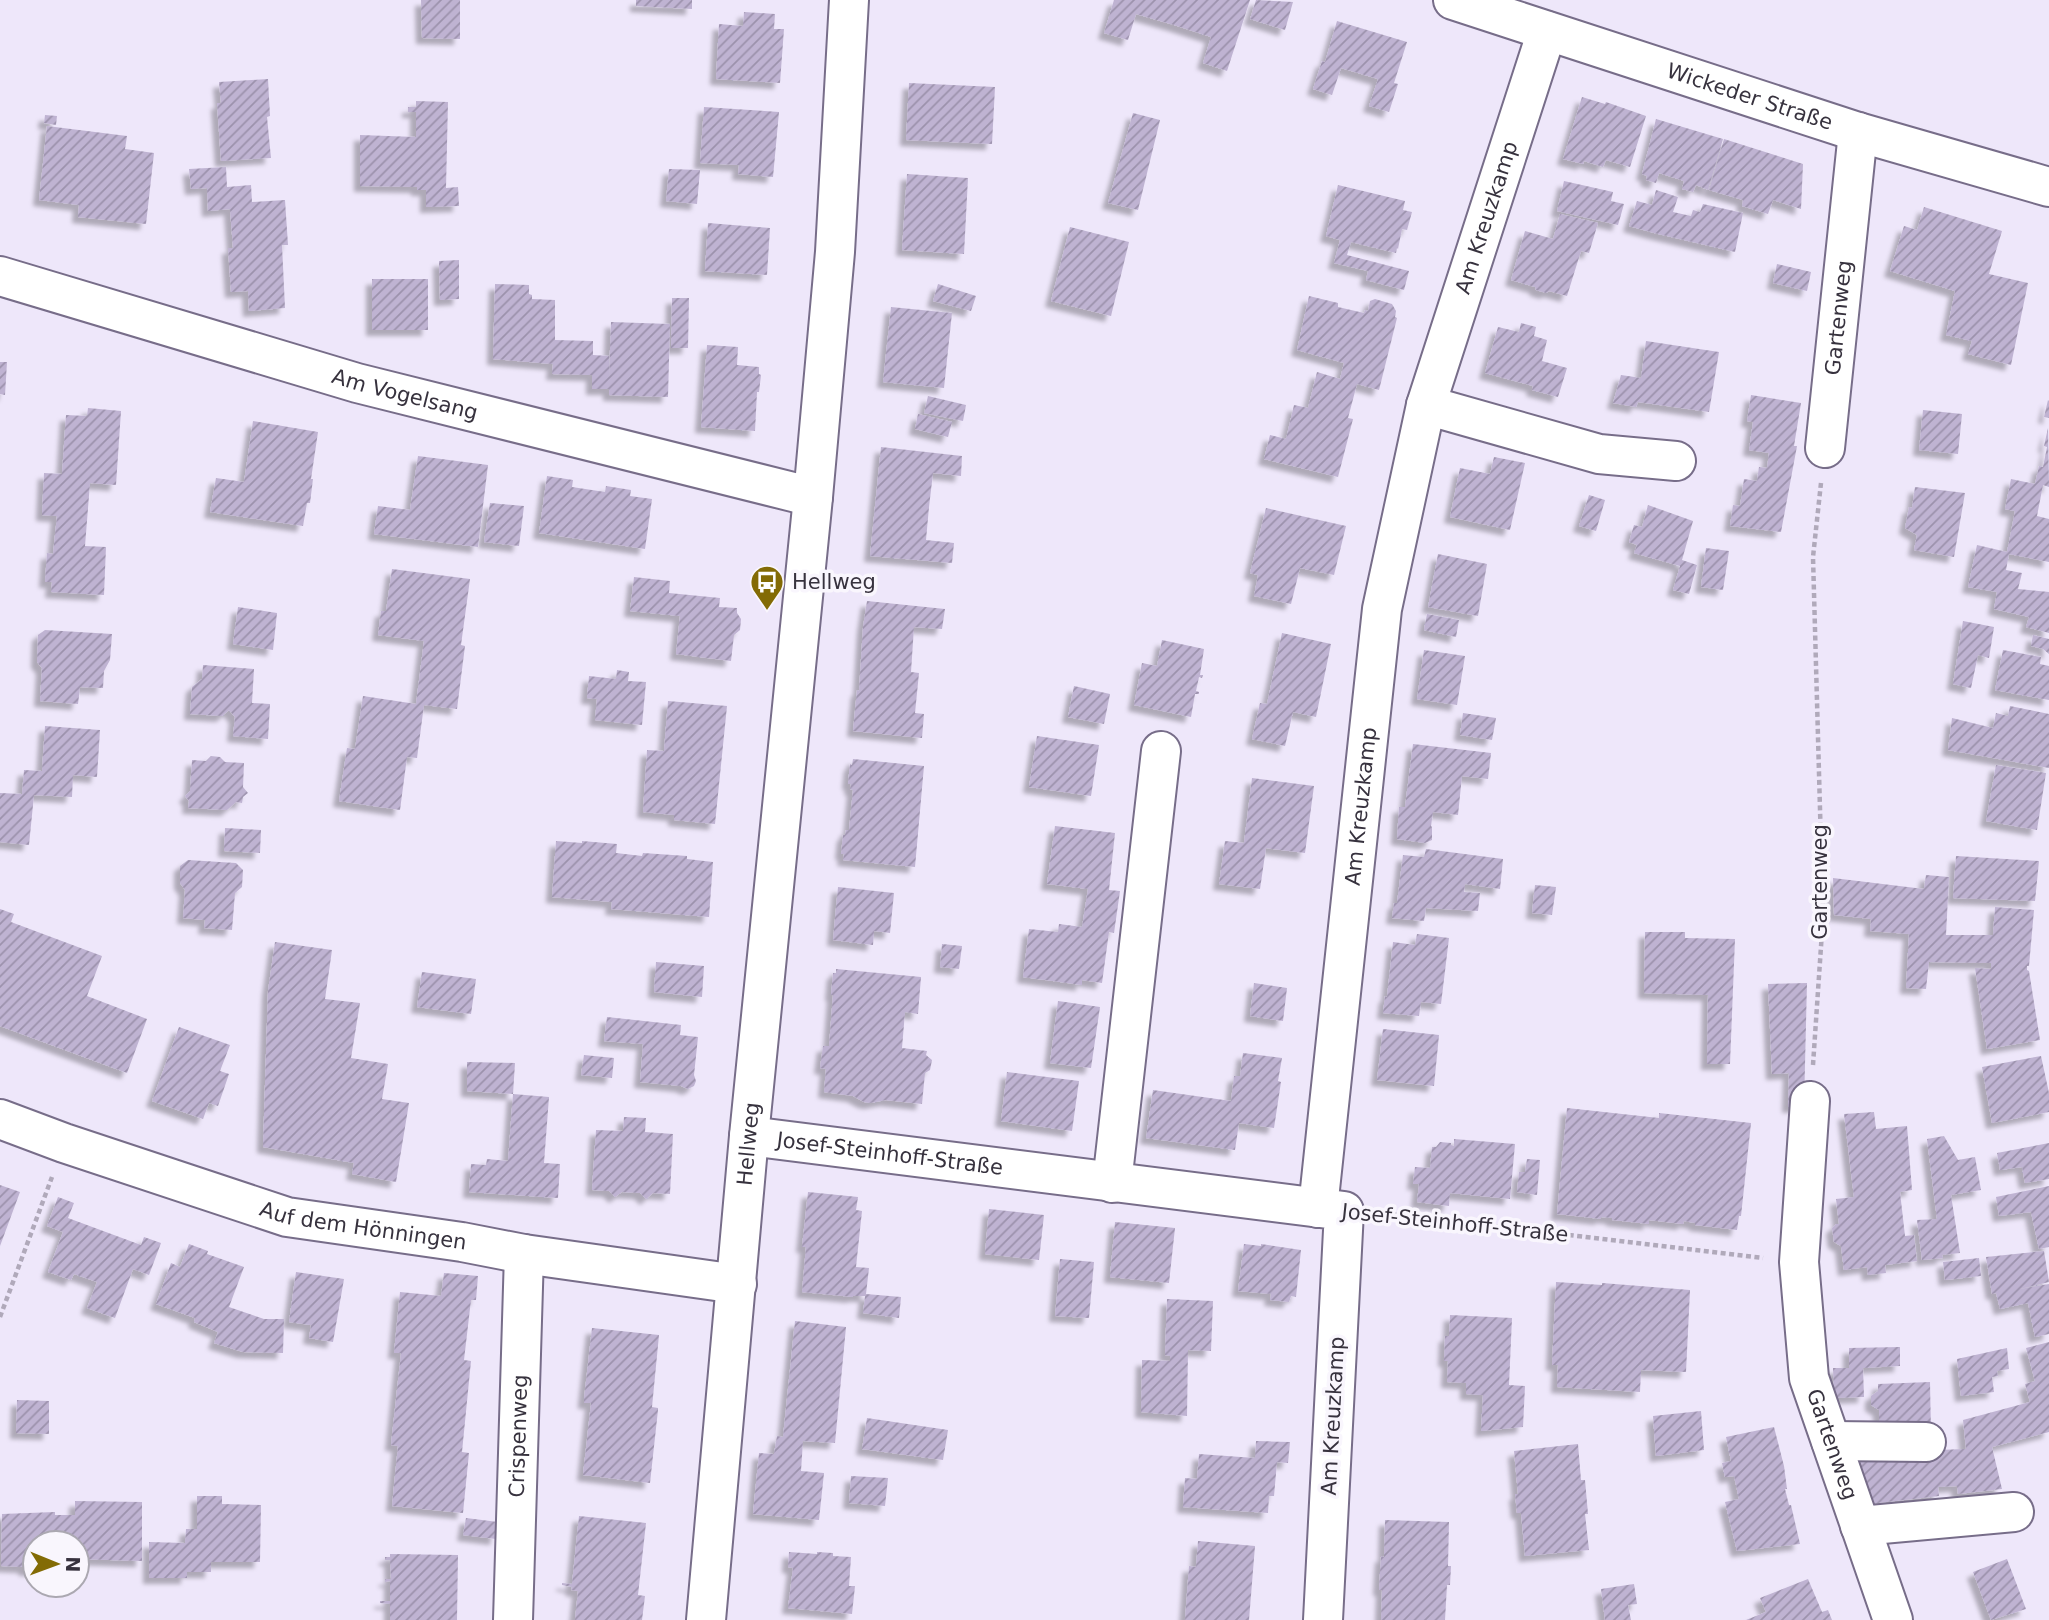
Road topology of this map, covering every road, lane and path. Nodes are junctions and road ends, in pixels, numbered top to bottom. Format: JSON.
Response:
{"nodes":[{"id":1,"x":849,"y":0,"type":"edge"},
{"id":2,"x":1453,"y":0,"type":"edge"},
{"id":3,"x":1547,"y":31,"type":"junction"},
{"id":4,"x":1858,"y":132,"type":"junction"},
{"id":5,"x":2049,"y":187,"type":"edge"},
{"id":6,"x":0,"y":276,"type":"edge"},
{"id":7,"x":1426,"y":405,"type":"junction"},
{"id":8,"x":1825,"y":448,"type":"joint"},
{"id":9,"x":1676,"y":461,"type":"dead end"},
{"id":10,"x":813,"y":497,"type":"junction"},
{"id":11,"x":1161,"y":751,"type":"dead end"},
{"id":12,"x":1810,"y":1101,"type":"joint"},
{"id":13,"x":0,"y":1119,"type":"edge"},
{"id":14,"x":750,"y":1136,"type":"junction"},
{"id":15,"x":64,"y":1143,"type":"junction"},
{"id":16,"x":1112,"y":1183,"type":"junction"},
{"id":17,"x":1331,"y":1210,"type":"junction"},
{"id":18,"x":524,"y":1254,"type":"junction"},
{"id":19,"x":1799,"y":1262,"type":"junction"},
{"id":20,"x":737,"y":1284,"type":"junction"},
{"id":21,"x":0,"y":1317,"type":"edge"},
{"id":22,"x":1831,"y":1441,"type":"junction"},
{"id":23,"x":1926,"y":1442,"type":"dead end"},
{"id":24,"x":2014,"y":1512,"type":"dead end"},
{"id":25,"x":1860,"y":1526,"type":"junction"},
{"id":26,"x":513,"y":1620,"type":"edge"},
{"id":27,"x":706,"y":1620,"type":"edge"},
{"id":28,"x":1322,"y":1620,"type":"edge"},
{"id":29,"x":1893,"y":1620,"type":"edge"}],
"edges":[{"from":1,"to":10,"type":"street","name":"Hellweg"},
{"from":2,"to":3,"type":"street","name":"Wickeder Straße"},
{"from":3,"to":4,"type":"street","name":"Wickeder Straße"},
{"from":3,"to":7,"type":"street","name":"Am Kreuzkamp"},
{"from":4,"to":5,"type":"street","name":"Wickeder Straße"},
{"from":4,"to":8,"type":"street","name":"Gartenweg"},
{"from":6,"to":10,"type":"street","name":"Am Vogelsang"},
{"from":7,"to":9,"type":"street"},
{"from":7,"to":17,"type":"street","name":"Am Kreuzkamp"},
{"from":8,"to":12,"type":"path","name":"Gartenweg"},
{"from":10,"to":14,"type":"street","name":"Hellweg"},
{"from":11,"to":16,"type":"street"},
{"from":12,"to":19,"type":"street","name":"Gartenweg"},
{"from":13,"to":15,"type":"street","name":"Auf dem Hönningen"},
{"from":14,"to":16,"type":"street","name":"Josef-Steinhoff-Straße"},
{"from":14,"to":20,"type":"street","name":"Hellweg"},
{"from":15,"to":18,"type":"street","name":"Auf dem Hönningen"},
{"from":15,"to":21,"type":"path"},
{"from":16,"to":17,"type":"street","name":"Josef-Steinhoff-Straße"},
{"from":17,"to":19,"type":"path","name":"Josef-Steinhoff-Straße"},
{"from":17,"to":28,"type":"street","name":"Am Kreuzkamp"},
{"from":18,"to":20,"type":"street","name":"Auf dem Hönningen"},
{"from":18,"to":26,"type":"street","name":"Crispenweg"},
{"from":19,"to":22,"type":"street","name":"Gartenweg"},
{"from":20,"to":27,"type":"street","name":"Hellweg"},
{"from":22,"to":23,"type":"street"},
{"from":22,"to":25,"type":"street","name":"Gartenweg"},
{"from":24,"to":25,"type":"street"},
{"from":25,"to":29,"type":"street","name":"Gartenweg"}]}
